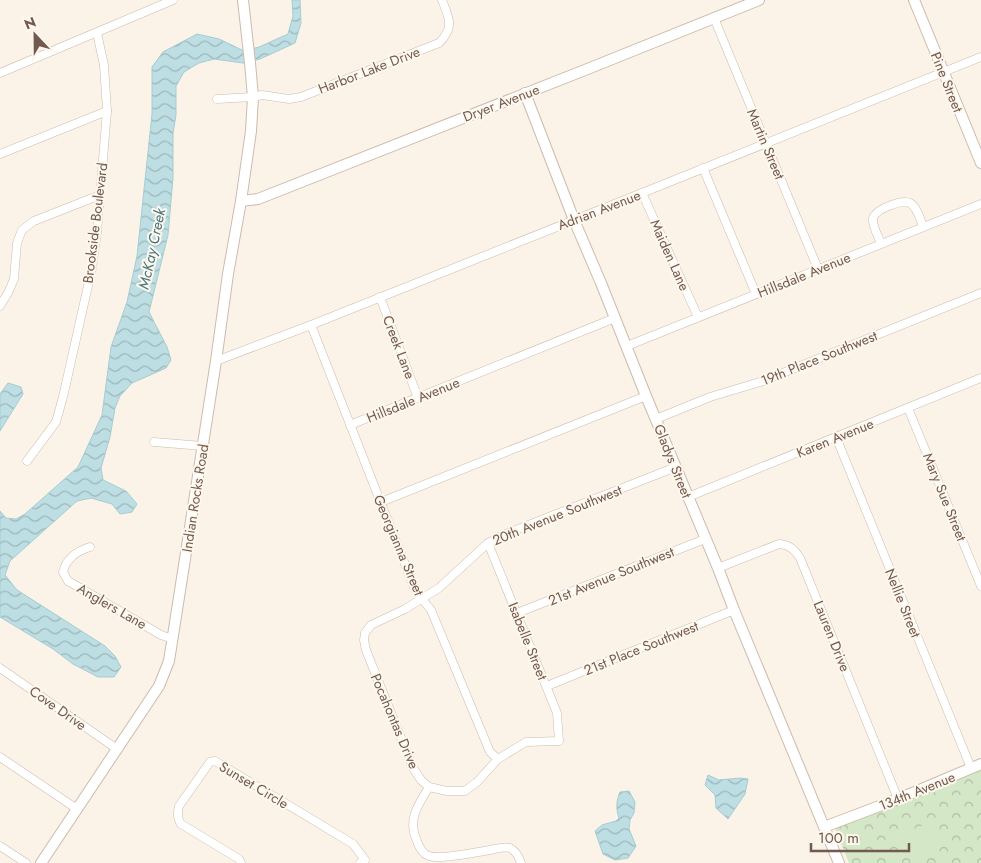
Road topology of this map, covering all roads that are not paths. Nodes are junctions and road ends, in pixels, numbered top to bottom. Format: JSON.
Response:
{"nodes":[{"id":1,"x":173,"y":0,"type":"edge"},
{"id":2,"x":243,"y":0,"type":"edge"},
{"id":3,"x":442,"y":0,"type":"edge"},
{"id":4,"x":914,"y":0,"type":"edge"},
{"id":5,"x":754,"y":1,"type":"edge"},
{"id":6,"x":714,"y":18,"type":"junction"},
{"id":7,"x":96,"y":33,"type":"junction"},
{"id":8,"x":981,"y":57,"type":"edge"},
{"id":9,"x":944,"y":72,"type":"junction"},
{"id":10,"x":0,"y":73,"type":"edge"},
{"id":11,"x":525,"y":93,"type":"junction"},
{"id":12,"x":253,"y":97,"type":"junction"},
{"id":13,"x":217,"y":99,"type":"dead end"},
{"id":14,"x":107,"y":111,"type":"junction"},
{"id":15,"x":766,"y":143,"type":"junction"},
{"id":16,"x":0,"y":154,"type":"edge"},
{"id":17,"x":981,"y":163,"type":"edge"},
{"id":18,"x":703,"y":168,"type":"junction"},
{"id":19,"x":642,"y":193,"type":"junction"},
{"id":20,"x":100,"y":195,"type":"junction"},
{"id":21,"x":241,"y":201,"type":"junction"},
{"id":22,"x":981,"y":204,"type":"edge"},
{"id":23,"x":574,"y":220,"type":"junction"},
{"id":24,"x":923,"y":226,"type":"junction"},
{"id":25,"x":882,"y":243,"type":"junction"},
{"id":26,"x":818,"y":269,"type":"junction"},
{"id":27,"x":981,"y":292,"type":"edge"},
{"id":28,"x":756,"y":294,"type":"junction"},
{"id":29,"x":380,"y":297,"type":"junction"},
{"id":30,"x":0,"y":306,"type":"edge"},
{"id":31,"x":698,"y":317,"type":"junction"},
{"id":32,"x":616,"y":318,"type":"junction"},
{"id":33,"x":311,"y":325,"type":"junction"},
{"id":34,"x":627,"y":346,"type":"junction"},
{"id":35,"x":216,"y":361,"type":"junction"},
{"id":36,"x":981,"y":378,"type":"edge"},
{"id":37,"x":646,"y":396,"type":"junction"},
{"id":38,"x":418,"y":398,"type":"junction"},
{"id":39,"x":908,"y":408,"type":"junction"},
{"id":40,"x":656,"y":419,"type":"junction"},
{"id":41,"x":350,"y":425,"type":"junction"},
{"id":42,"x":836,"y":438,"type":"junction"},
{"id":43,"x":154,"y":442,"type":"dead end"},
{"id":44,"x":203,"y":446,"type":"junction"},
{"id":45,"x":27,"y":461,"type":"dead end"},
{"id":46,"x":676,"y":466,"type":"junction"},
{"id":47,"x":688,"y":497,"type":"junction"},
{"id":48,"x":381,"y":502,"type":"junction"},
{"id":49,"x":706,"y":539,"type":"junction"},
{"id":50,"x":488,"y":543,"type":"junction"},
{"id":51,"x":90,"y":547,"type":"dead end"},
{"id":52,"x":718,"y":568,"type":"junction"},
{"id":53,"x":981,"y":586,"type":"edge"},
{"id":54,"x":422,"y":599,"type":"junction"},
{"id":55,"x":734,"y":610,"type":"junction"},
{"id":56,"x":517,"y":614,"type":"junction"},
{"id":57,"x":371,"y":625,"type":"joint"},
{"id":58,"x":173,"y":639,"type":"junction"},
{"id":59,"x":0,"y":668,"type":"edge"},
{"id":60,"x":547,"y":686,"type":"junction"},
{"id":61,"x":117,"y":749,"type":"junction"},
{"id":62,"x":0,"y":757,"type":"edge"},
{"id":63,"x":498,"y":759,"type":"junction"},
{"id":64,"x":976,"y":766,"type":"edge"},
{"id":65,"x":429,"y":787,"type":"junction"},
{"id":66,"x":898,"y":799,"type":"junction"},
{"id":67,"x":77,"y":809,"type":"junction"},
{"id":68,"x":824,"y":827,"type":"junction"},
{"id":69,"x":0,"y":846,"type":"edge"},
{"id":70,"x":363,"y":861,"type":"edge"},
{"id":71,"x":26,"y":863,"type":"edge"},
{"id":72,"x":41,"y":863,"type":"edge"},
{"id":73,"x":241,"y":863,"type":"edge"},
{"id":74,"x":521,"y":863,"type":"edge"},
{"id":75,"x":839,"y":863,"type":"edge"}],
"edges":[{"from":1,"to":7,"type":"street"},
{"from":2,"to":12,"type":"street","name":"Indian Rocks Road"},
{"from":3,"to":12,"type":"street","name":"Harbor Lake Drive"},
{"from":4,"to":9,"type":"street","name":"Pine Street"},
{"from":5,"to":6,"type":"street","name":"Dryer Avenue"},
{"from":6,"to":11,"type":"street","name":"Dryer Avenue"},
{"from":6,"to":15,"type":"street","name":"Martin Street"},
{"from":7,"to":10,"type":"street"},
{"from":7,"to":14,"type":"street","name":"Brookside Boulevard"},
{"from":8,"to":9,"type":"street","name":"Adrian Avenue"},
{"from":9,"to":15,"type":"street","name":"Adrian Avenue"},
{"from":9,"to":17,"type":"street","name":"Pine Street"},
{"from":11,"to":21,"type":"street","name":"Dryer Avenue"},
{"from":11,"to":23,"type":"street","name":"Gladys Street"},
{"from":12,"to":13,"type":"street"},
{"from":12,"to":21,"type":"street","name":"Indian Rocks Road"},
{"from":14,"to":16,"type":"street"},
{"from":14,"to":20,"type":"street","name":"Brookside Boulevard"},
{"from":15,"to":18,"type":"street","name":"Adrian Avenue"},
{"from":15,"to":26,"type":"street","name":"Martin Street"},
{"from":18,"to":19,"type":"street","name":"Adrian Avenue"},
{"from":18,"to":28,"type":"street"},
{"from":19,"to":23,"type":"street","name":"Adrian Avenue"},
{"from":19,"to":31,"type":"street","name":"Maiden Lane"},
{"from":20,"to":30,"type":"street"},
{"from":20,"to":45,"type":"street","name":"Brookside Boulevard"},
{"from":21,"to":35,"type":"street","name":"Indian Rocks Road"},
{"from":22,"to":24,"type":"street","name":"Hillsdale Avenue"},
{"from":23,"to":29,"type":"street","name":"Adrian Avenue"},
{"from":23,"to":32,"type":"street","name":"Gladys Street"},
{"from":24,"to":25,"type":"street","name":"Hillsdale Avenue"},
{"from":24,"to":25,"type":"street"},
{"from":25,"to":26,"type":"street","name":"Hillsdale Avenue"},
{"from":26,"to":28,"type":"street","name":"Hillsdale Avenue"},
{"from":27,"to":40,"type":"street","name":"19th Place Southwest"},
{"from":28,"to":31,"type":"street","name":"Hillsdale Avenue"},
{"from":29,"to":33,"type":"street","name":"Adrian Avenue"},
{"from":29,"to":38,"type":"street","name":"Creek Lane"},
{"from":31,"to":34,"type":"street","name":"Hillsdale Avenue"},
{"from":32,"to":34,"type":"street","name":"Gladys Street"},
{"from":32,"to":38,"type":"street","name":"Hillsdale Avenue"},
{"from":33,"to":35,"type":"street","name":"Adrian Avenue"},
{"from":33,"to":41,"type":"street","name":"Georgianna Street"},
{"from":34,"to":37,"type":"street","name":"Gladys Street"},
{"from":35,"to":44,"type":"street","name":"Indian Rocks Road"},
{"from":36,"to":39,"type":"street","name":"Karen Avenue"},
{"from":37,"to":40,"type":"street","name":"Gladys Street"},
{"from":37,"to":48,"type":"street"},
{"from":38,"to":41,"type":"street","name":"Hillsdale Avenue"},
{"from":39,"to":42,"type":"street","name":"Karen Avenue"},
{"from":39,"to":53,"type":"street","name":"Mary Sue Street"},
{"from":40,"to":46,"type":"street","name":"Gladys Street"},
{"from":41,"to":48,"type":"street","name":"Georgianna Street"},
{"from":42,"to":47,"type":"street","name":"Karen Avenue"},
{"from":42,"to":64,"type":"street","name":"Nellie Street"},
{"from":43,"to":44,"type":"street"},
{"from":44,"to":58,"type":"street","name":"Indian Rocks Road"},
{"from":46,"to":47,"type":"street","name":"Gladys Street"},
{"from":46,"to":50,"type":"street","name":"20th Avenue Southwest"},
{"from":47,"to":49,"type":"street","name":"Gladys Street"},
{"from":48,"to":54,"type":"street","name":"Georgianna Street"},
{"from":49,"to":52,"type":"street","name":"Gladys Street"},
{"from":49,"to":56,"type":"street","name":"21st Avenue Southwest"},
{"from":50,"to":54,"type":"street","name":"20th Avenue Southwest"},
{"from":50,"to":56,"type":"street","name":"Isabelle Street"},
{"from":51,"to":58,"type":"street","name":"Anglers Lane"},
{"from":52,"to":55,"type":"street","name":"Gladys Street"},
{"from":52,"to":66,"type":"street","name":"Lauren Drive"},
{"from":54,"to":57,"type":"street","name":"20th Avenue Southwest"},
{"from":54,"to":63,"type":"street","name":"Georgianna Street"},
{"from":55,"to":60,"type":"street","name":"21st Place Southwest"},
{"from":55,"to":68,"type":"street","name":"Gladys Street"},
{"from":56,"to":60,"type":"street","name":"Isabelle Street"},
{"from":57,"to":65,"type":"street","name":"Pocahontas Drive"},
{"from":58,"to":61,"type":"street","name":"Indian Rocks Road"},
{"from":59,"to":61,"type":"street","name":"Cove Drive"},
{"from":60,"to":63,"type":"street","name":"Isabelle Street"},
{"from":61,"to":67,"type":"street","name":"Indian Rocks Road"},
{"from":62,"to":67,"type":"street"},
{"from":63,"to":65,"type":"street"},
{"from":64,"to":66,"type":"street","name":"134th Avenue"},
{"from":65,"to":74,"type":"street"},
{"from":66,"to":68,"type":"street","name":"134th Avenue"},
{"from":67,"to":72,"type":"street","name":"Indian Rocks Road"},
{"from":68,"to":75,"type":"street","name":"Gladys Street"},
{"from":69,"to":71,"type":"street"},
{"from":70,"to":73,"type":"street","name":"Sunset Circle"}]}
